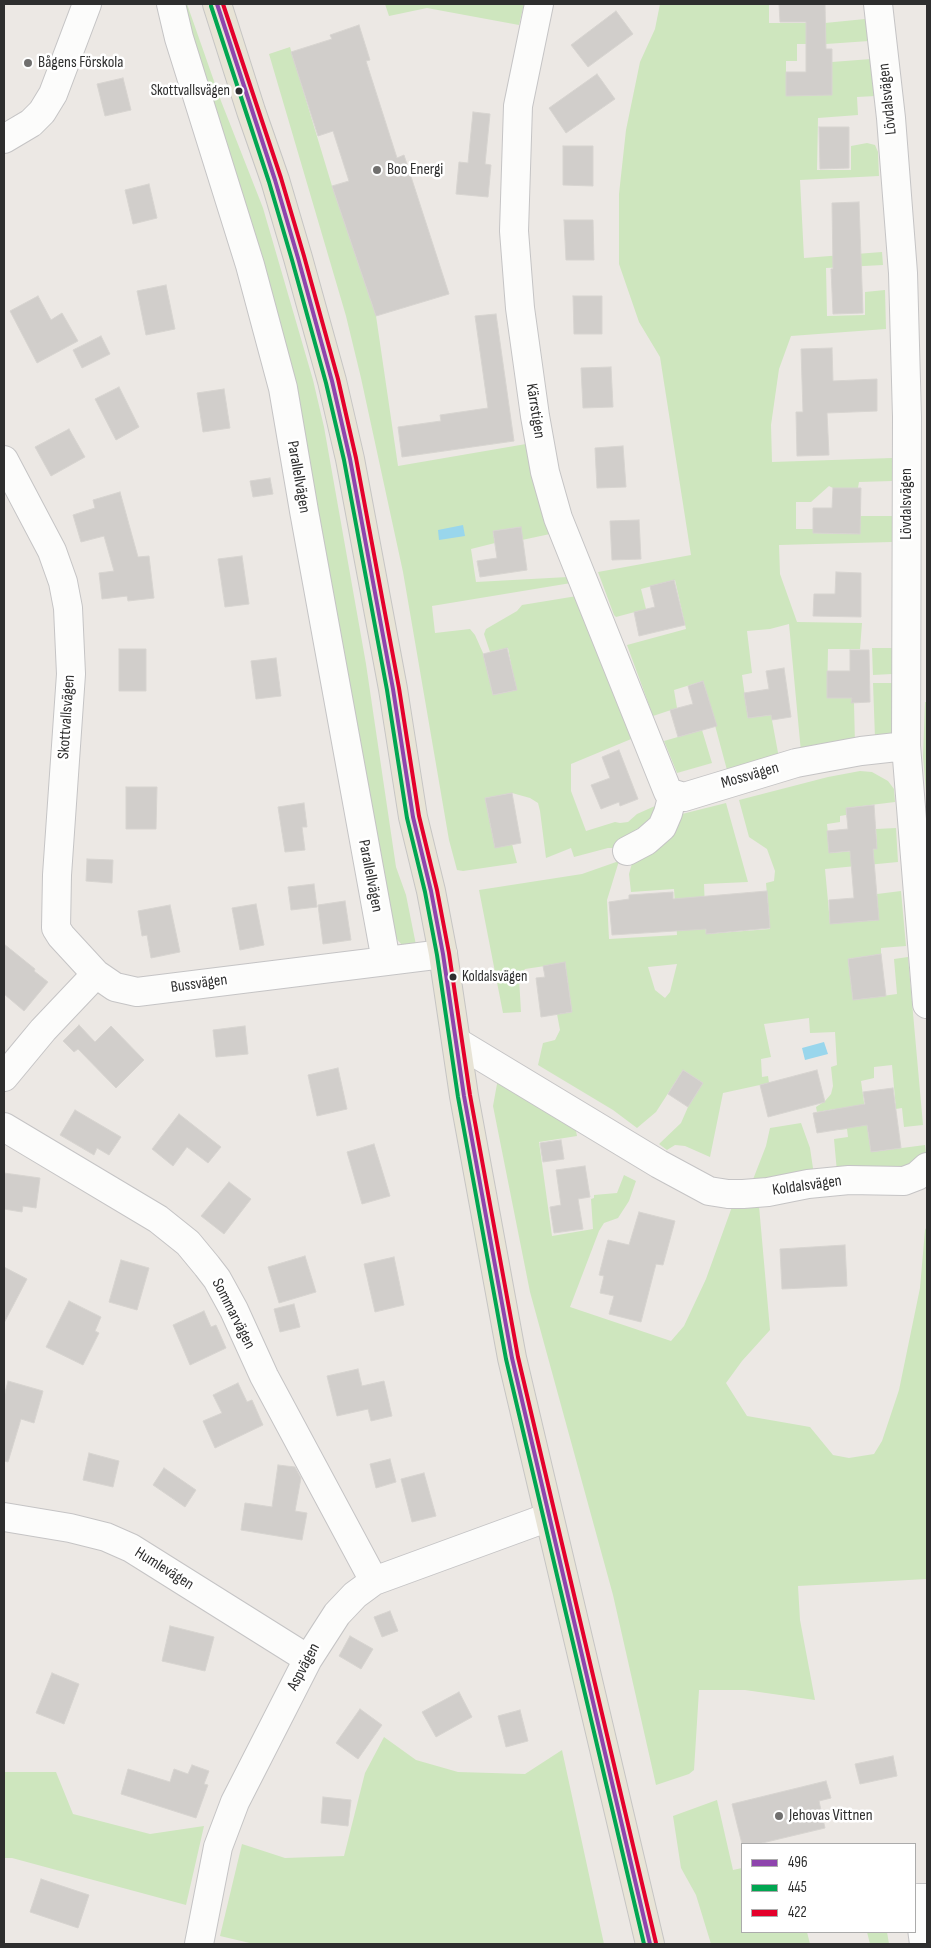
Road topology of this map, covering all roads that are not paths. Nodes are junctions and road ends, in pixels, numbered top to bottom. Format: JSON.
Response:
{"nodes":[{"id":1,"x":86,"y":4,"type":"edge"},
{"id":2,"x":171,"y":4,"type":"edge"},
{"id":3,"x":217,"y":4,"type":"edge"},
{"id":4,"x":539,"y":4,"type":"edge"},
{"id":5,"x":878,"y":4,"type":"edge"},
{"id":6,"x":4,"y":139,"type":"edge"},
{"id":7,"x":5,"y":465,"type":"edge"},
{"id":8,"x":906,"y":746,"type":"junction"},
{"id":9,"x":673,"y":794,"type":"junction"},
{"id":10,"x":627,"y":852,"type":"dead end"},
{"id":11,"x":443,"y":954,"type":"junction"},
{"id":12,"x":386,"y":960,"type":"junction"},
{"id":13,"x":96,"y":974,"type":"junction"},
{"id":14,"x":927,"y":1004,"type":"edge"},
{"id":15,"x":457,"y":1042,"type":"junction"},
{"id":16,"x":4,"y":1077,"type":"edge"},
{"id":17,"x":4,"y":1128,"type":"edge"},
{"id":18,"x":926,"y":1168,"type":"edge"},
{"id":19,"x":4,"y":1517,"type":"edge"},
{"id":20,"x":548,"y":1517,"type":"junction"},
{"id":21,"x":374,"y":1581,"type":"junction"},
{"id":22,"x":308,"y":1658,"type":"junction"},
{"id":23,"x":927,"y":1898,"type":"edge"},
{"id":24,"x":199,"y":1944,"type":"edge"},
{"id":25,"x":650,"y":1944,"type":"edge"},
{"id":26,"x":924,"y":1944,"type":"edge"}],
"edges":[{"from":1,"to":6,"type":"street"},
{"from":2,"to":12,"type":"street","name":"Parallellvägen"},
{"from":3,"to":11,"type":"main road"},
{"from":4,"to":9,"type":"street","name":"Kärrstigen"},
{"from":5,"to":8,"type":"street","name":"Lövdalsvägen"},
{"from":7,"to":13,"type":"street","name":"Skottvallsvägen"},
{"from":8,"to":9,"type":"street","name":"Mossvägen"},
{"from":8,"to":14,"type":"street","name":"Lövdalsvägen"},
{"from":9,"to":10,"type":"street"},
{"from":11,"to":12,"type":"street","name":"Bussvägen"},
{"from":11,"to":15,"type":"main road"},
{"from":12,"to":13,"type":"street","name":"Bussvägen"},
{"from":13,"to":16,"type":"street"},
{"from":15,"to":18,"type":"street","name":"Koldalsvägen"},
{"from":15,"to":20,"type":"main road"},
{"from":17,"to":21,"type":"street","name":"Sommarvägen"},
{"from":19,"to":22,"type":"street","name":"Humlevägen"},
{"from":20,"to":21,"type":"street","name":"Aspvägen"},
{"from":20,"to":25,"type":"main road"},
{"from":21,"to":22,"type":"street","name":"Aspvägen"},
{"from":22,"to":24,"type":"street","name":"Aspvägen"},
{"from":23,"to":26,"type":"street"}]}
